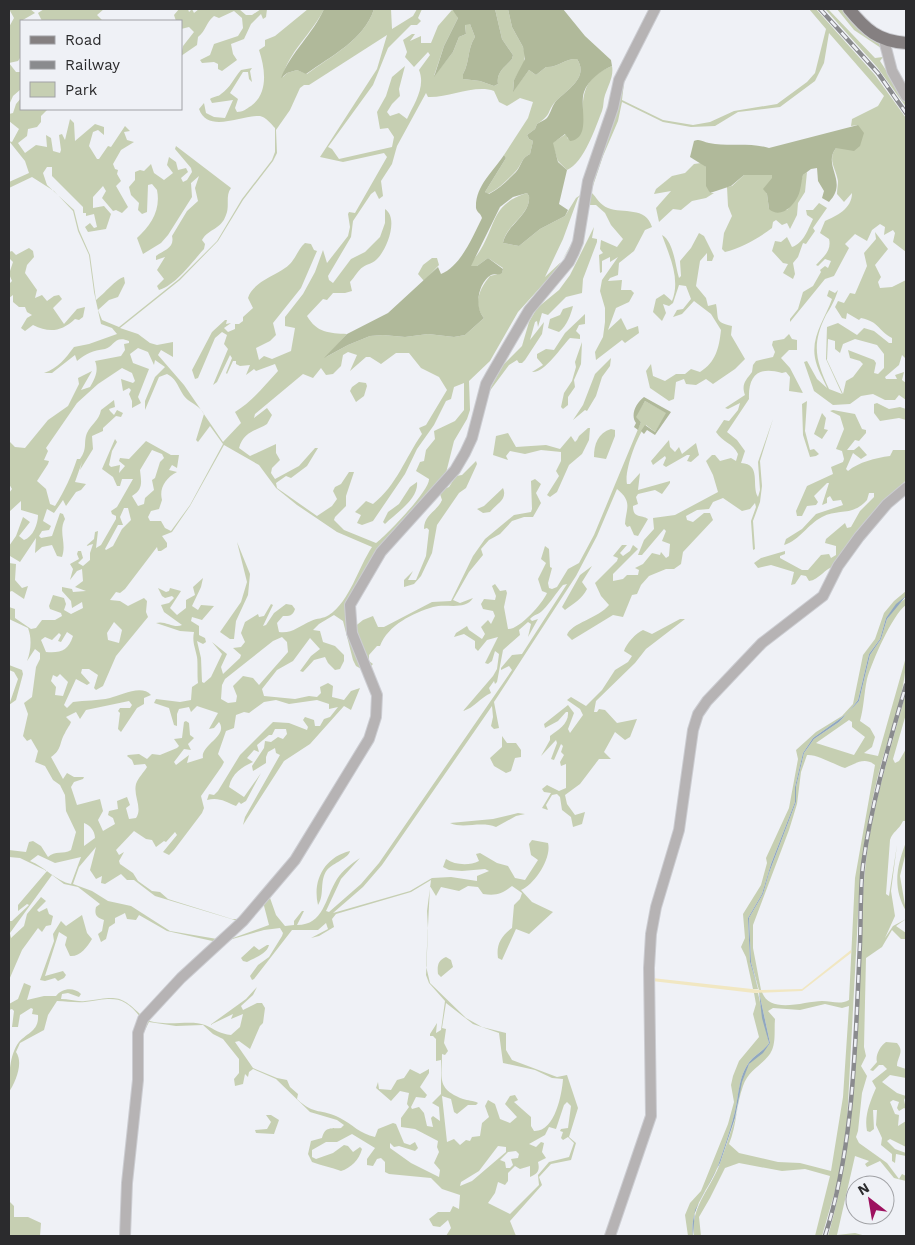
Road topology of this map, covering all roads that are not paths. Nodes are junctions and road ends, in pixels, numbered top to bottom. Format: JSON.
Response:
{"nodes":[{"id":1,"x":654,"y":9,"type":"edge"},
{"id":2,"x":849,"y":9,"type":"edge"},
{"id":3,"x":884,"y":40,"type":"junction"},
{"id":4,"x":906,"y":43,"type":"edge"},
{"id":5,"x":906,"y":96,"type":"edge"},
{"id":6,"x":906,"y":488,"type":"edge"},
{"id":7,"x":125,"y":1236,"type":"edge"},
{"id":8,"x":610,"y":1236,"type":"edge"}],
"edges":[{"from":1,"to":7,"type":"street"},
{"from":2,"to":3,"type":"main road"},
{"from":3,"to":4,"type":"main road"},
{"from":3,"to":5,"type":"street"},
{"from":6,"to":8,"type":"street"}]}
